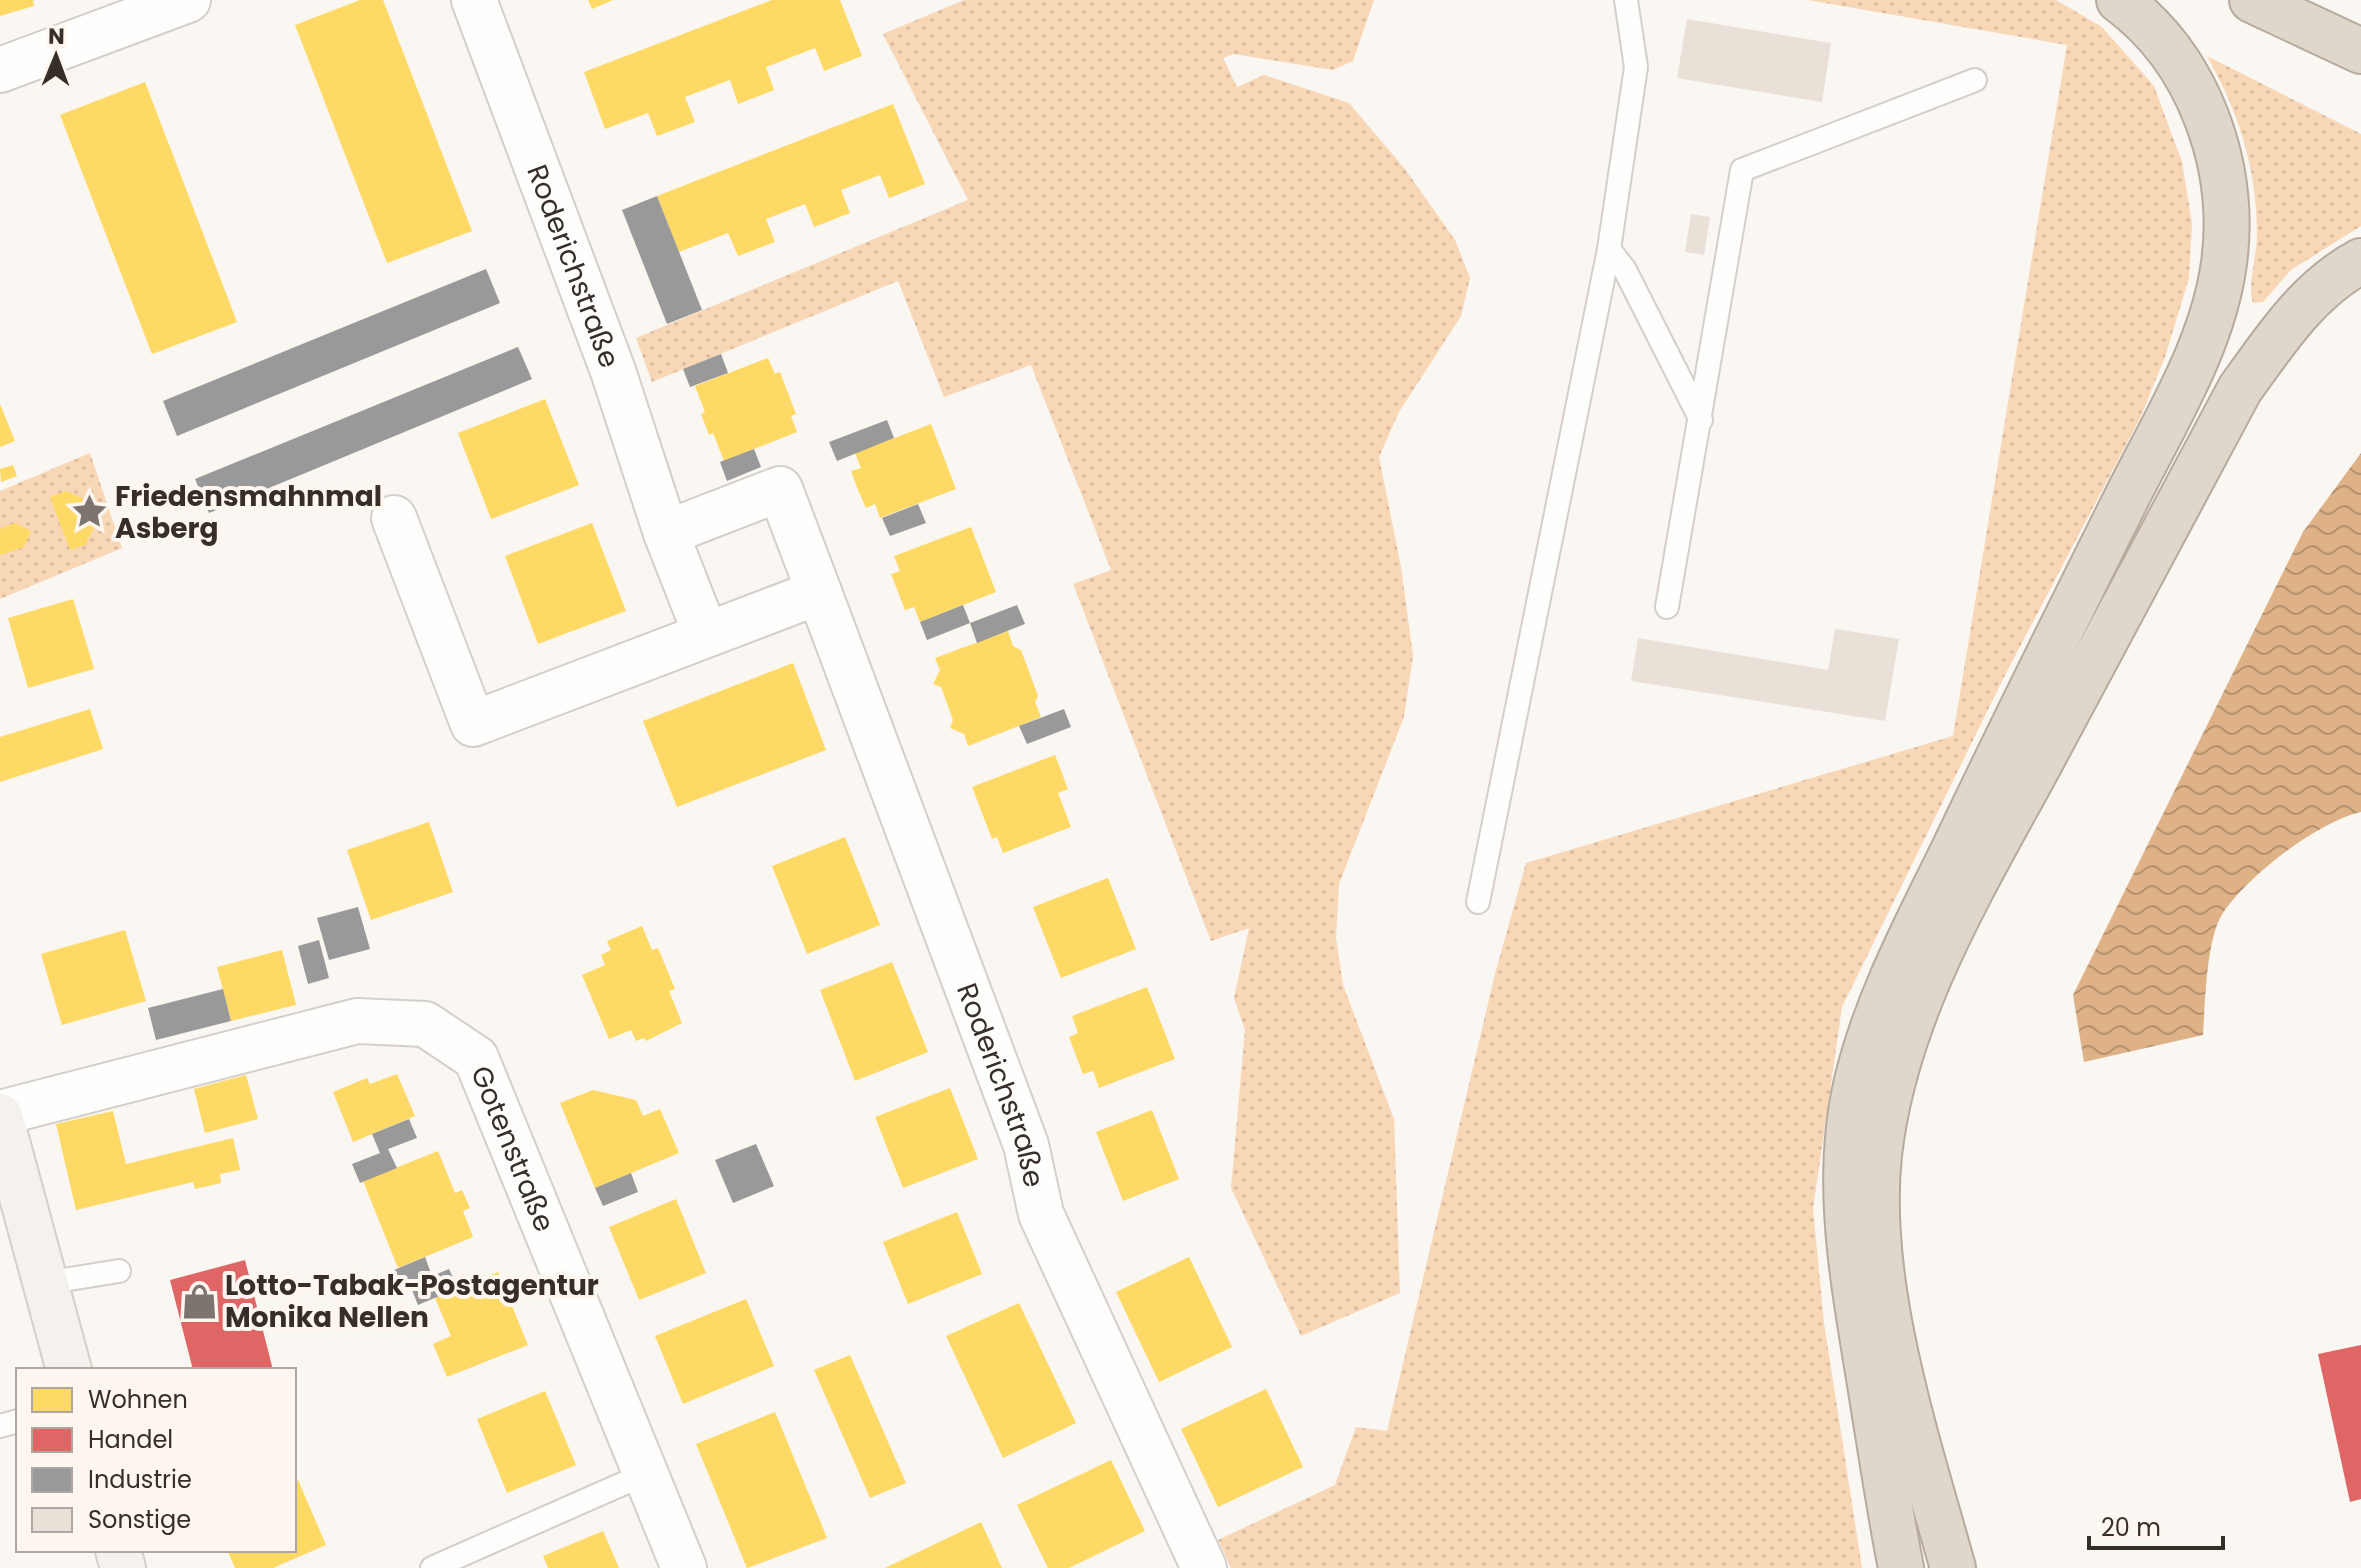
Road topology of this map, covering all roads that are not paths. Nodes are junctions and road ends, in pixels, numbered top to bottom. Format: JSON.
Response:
{"nodes":[{"id":1,"x":188,"y":0,"type":"edge"},
{"id":2,"x":474,"y":0,"type":"edge"},
{"id":3,"x":1626,"y":0,"type":"edge"},
{"id":4,"x":2119,"y":0,"type":"edge"},
{"id":5,"x":2252,"y":0,"type":"edge"},
{"id":6,"x":2361,"y":51,"type":"edge"},
{"id":7,"x":0,"y":70,"type":"edge"},
{"id":8,"x":1975,"y":80,"type":"dead end"},
{"id":9,"x":1609,"y":249,"type":"junction"},
{"id":10,"x":2361,"y":261,"type":"edge"},
{"id":11,"x":1701,"y":420,"type":"junction"},
{"id":12,"x":394,"y":518,"type":"dead end"},
{"id":13,"x":666,"y":533,"type":"junction"},
{"id":14,"x":819,"y":592,"type":"junction"},
{"id":15,"x":1667,"y":607,"type":"dead end"},
{"id":16,"x":706,"y":635,"type":"junction"},
{"id":17,"x":1478,"y":902,"type":"dead end"},
{"id":18,"x":0,"y":1114,"type":"edge"},
{"id":19,"x":7,"y":1180,"type":"edge"},
{"id":20,"x":119,"y":1271,"type":"dead end"},
{"id":21,"x":45,"y":1283,"type":"junction"},
{"id":22,"x":68,"y":1368,"type":"edge"},
{"id":23,"x":645,"y":1474,"type":"junction"},
{"id":24,"x":1899,"y":1563,"type":"edge"},
{"id":25,"x":1197,"y":1566,"type":"edge"},
{"id":26,"x":432,"y":1568,"type":"edge"},
{"id":27,"x":684,"y":1568,"type":"edge"},
{"id":28,"x":1953,"y":1568,"type":"edge"}],
"edges":[{"from":1,"to":7,"type":"street"},
{"from":2,"to":13,"type":"street","name":"Roderichstraße"},
{"from":3,"to":9,"type":"lane"},
{"from":4,"to":24,"type":"highway"},
{"from":5,"to":6,"type":"highway"},
{"from":8,"to":11,"type":"lane"},
{"from":9,"to":11,"type":"lane"},
{"from":9,"to":17,"type":"lane"},
{"from":10,"to":28,"type":"highway"},
{"from":11,"to":15,"type":"lane"},
{"from":12,"to":16,"type":"street"},
{"from":13,"to":14,"type":"street","name":"Roderichstraße"},
{"from":13,"to":16,"type":"street","name":"Roderichstraße"},
{"from":14,"to":16,"type":"street"},
{"from":14,"to":25,"type":"street","name":"Roderichstraße"},
{"from":18,"to":19,"type":"street"},
{"from":18,"to":23,"type":"street","name":"Gotenstraße"},
{"from":19,"to":21,"type":"street"},
{"from":20,"to":21,"type":"lane"},
{"from":21,"to":22,"type":"street"},
{"from":23,"to":26,"type":"lane"},
{"from":23,"to":27,"type":"street","name":"Gotenstraße"}]}
